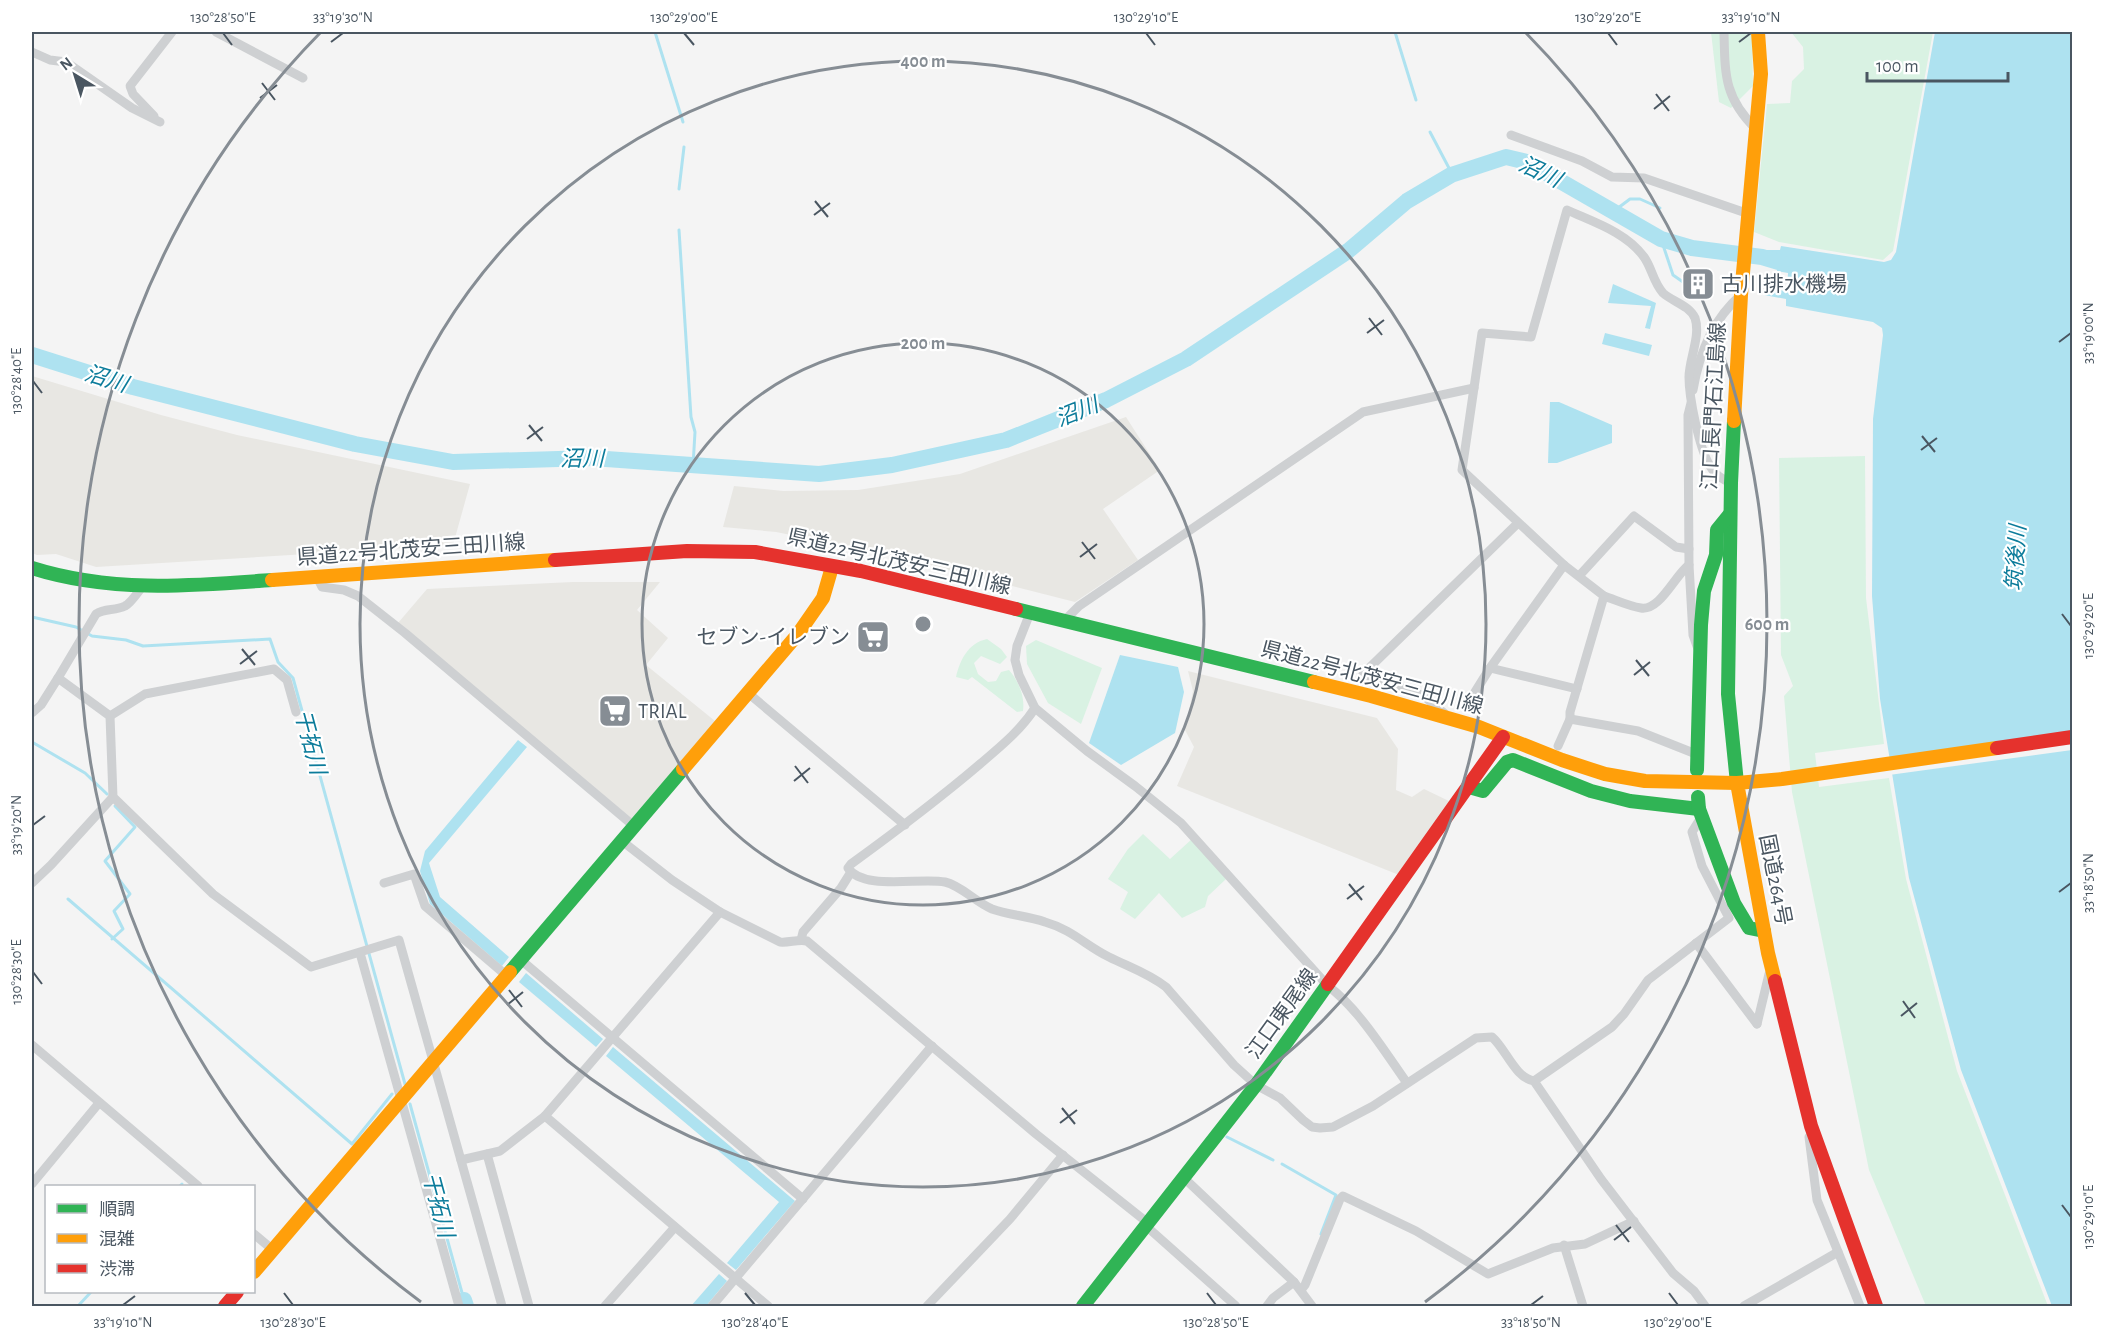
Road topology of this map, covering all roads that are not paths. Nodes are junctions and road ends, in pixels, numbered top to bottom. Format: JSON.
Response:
{"nodes":[{"id":1,"x":172,"y":32,"type":"edge"},
{"id":2,"x":216,"y":32,"type":"edge"},
{"id":3,"x":1724,"y":32,"type":"edge"},
{"id":4,"x":1758,"y":32,"type":"edge"},
{"id":5,"x":32,"y":52,"type":"edge"},
{"id":6,"x":303,"y":78,"type":"dead end"},
{"id":7,"x":1757,"y":130,"type":"junction"},
{"id":8,"x":1511,"y":135,"type":"dead end"},
{"id":9,"x":1749,"y":214,"type":"junction"},
{"id":10,"x":1741,"y":295,"type":"junction"},
{"id":11,"x":1474,"y":388,"type":"junction"},
{"id":12,"x":1692,"y":399,"type":"junction"},
{"id":13,"x":1731,"y":483,"type":"junction"},
{"id":14,"x":1730,"y":514,"type":"junction"},
{"id":15,"x":1518,"y":523,"type":"junction"},
{"id":16,"x":1689,"y":549,"type":"junction"},
{"id":17,"x":1689,"y":565,"type":"junction"},
{"id":18,"x":1564,"y":566,"type":"junction"},
{"id":19,"x":832,"y":567,"type":"junction"},
{"id":20,"x":32,"y":568,"type":"edge"},
{"id":21,"x":1579,"y":576,"type":"junction"},
{"id":22,"x":317,"y":577,"type":"junction"},
{"id":23,"x":142,"y":587,"type":"junction"},
{"id":24,"x":1604,"y":596,"type":"junction"},
{"id":25,"x":1029,"y":613,"type":"junction"},
{"id":26,"x":1064,"y":621,"type":"junction"},
{"id":27,"x":1700,"y":657,"type":"junction"},
{"id":28,"x":1490,"y":668,"type":"junction"},
{"id":29,"x":58,"y":678,"type":"junction"},
{"id":30,"x":1577,"y":689,"type":"junction"},
{"id":31,"x":1475,"y":692,"type":"dead end"},
{"id":32,"x":748,"y":693,"type":"junction"},
{"id":33,"x":1035,"y":708,"type":"junction"},
{"id":34,"x":296,"y":712,"type":"dead end"},
{"id":35,"x":32,"y":713,"type":"edge"},
{"id":36,"x":110,"y":716,"type":"junction"},
{"id":37,"x":1452,"y":719,"type":"junction"},
{"id":38,"x":1570,"y":719,"type":"junction"},
{"id":39,"x":1503,"y":736,"type":"junction"},
{"id":40,"x":2073,"y":737,"type":"edge"},
{"id":41,"x":1558,"y":746,"type":"dead end"},
{"id":42,"x":1696,"y":754,"type":"junction"},
{"id":43,"x":1697,"y":770,"type":"dead end"},
{"id":44,"x":1737,"y":783,"type":"junction"},
{"id":45,"x":1469,"y":787,"type":"junction"},
{"id":46,"x":113,"y":797,"type":"junction"},
{"id":47,"x":1700,"y":807,"type":"junction"},
{"id":48,"x":905,"y":825,"type":"junction"},
{"id":49,"x":634,"y":827,"type":"junction"},
{"id":50,"x":622,"y":841,"type":"junction"},
{"id":51,"x":850,"y":872,"type":"junction"},
{"id":52,"x":33,"y":878,"type":"edge"},
{"id":53,"x":384,"y":883,"type":"dead end"},
{"id":54,"x":720,"y":912,"type":"junction"},
{"id":55,"x":1764,"y":931,"type":"junction"},
{"id":56,"x":801,"y":940,"type":"junction"},
{"id":57,"x":1696,"y":943,"type":"junction"},
{"id":58,"x":366,"y":951,"type":"junction"},
{"id":59,"x":521,"y":960,"type":"junction"},
{"id":60,"x":1771,"y":966,"type":"junction"},
{"id":61,"x":507,"y":976,"type":"junction"},
{"id":62,"x":1328,"y":986,"type":"junction"},
{"id":63,"x":612,"y":1038,"type":"junction"},
{"id":64,"x":32,"y":1045,"type":"edge"},
{"id":65,"x":932,"y":1046,"type":"junction"},
{"id":66,"x":434,"y":1062,"type":"junction"},
{"id":67,"x":1534,"y":1081,"type":"junction"},
{"id":68,"x":1407,"y":1083,"type":"junction"},
{"id":69,"x":1256,"y":1085,"type":"junction"},
{"id":70,"x":401,"y":1099,"type":"junction"},
{"id":71,"x":99,"y":1103,"type":"junction"},
{"id":72,"x":545,"y":1116,"type":"junction"},
{"id":73,"x":1810,"y":1126,"type":"junction"},
{"id":74,"x":487,"y":1154,"type":"junction"},
{"id":75,"x":1063,"y":1155,"type":"junction"},
{"id":76,"x":461,"y":1160,"type":"junction"},
{"id":77,"x":1184,"y":1178,"type":"junction"},
{"id":78,"x":32,"y":1184,"type":"edge"},
{"id":79,"x":197,"y":1185,"type":"edge"},
{"id":80,"x":803,"y":1199,"type":"junction"},
{"id":81,"x":1634,"y":1221,"type":"junction"},
{"id":82,"x":1147,"y":1224,"type":"junction"},
{"id":83,"x":675,"y":1227,"type":"junction"},
{"id":84,"x":255,"y":1235,"type":"edge"},
{"id":85,"x":1564,"y":1245,"type":"junction"},
{"id":86,"x":273,"y":1250,"type":"junction"},
{"id":87,"x":1838,"y":1252,"type":"junction"},
{"id":88,"x":255,"y":1271,"type":"edge"},
{"id":89,"x":735,"y":1279,"type":"junction"},
{"id":90,"x":1294,"y":1282,"type":"junction"},
{"id":91,"x":1301,"y":1290,"type":"junction"},
{"id":92,"x":236,"y":1293,"type":"edge"},
{"id":93,"x":225,"y":1306,"type":"edge"},
{"id":94,"x":459,"y":1306,"type":"edge"},
{"id":95,"x":502,"y":1306,"type":"edge"},
{"id":96,"x":529,"y":1306,"type":"edge"},
{"id":97,"x":605,"y":1306,"type":"edge"},
{"id":98,"x":712,"y":1306,"type":"edge"},
{"id":99,"x":768,"y":1306,"type":"edge"},
{"id":100,"x":927,"y":1306,"type":"edge"},
{"id":101,"x":1083,"y":1306,"type":"edge"},
{"id":102,"x":1236,"y":1306,"type":"edge"},
{"id":103,"x":1267,"y":1306,"type":"edge"},
{"id":104,"x":1312,"y":1306,"type":"edge"},
{"id":105,"x":1583,"y":1306,"type":"edge"},
{"id":106,"x":1705,"y":1306,"type":"edge"},
{"id":107,"x":1744,"y":1306,"type":"edge"},
{"id":108,"x":1860,"y":1306,"type":"edge"},
{"id":109,"x":1876,"y":1306,"type":"edge"}],
"edges":[{"from":1,"to":5,"type":"street"},
{"from":2,"to":6,"type":"street"},
{"from":3,"to":7,"type":"street"},
{"from":4,"to":7,"type":"main road","name":"江口長門石江島線"},
{"from":7,"to":9,"type":"main road","name":"江口長門石江島線"},
{"from":8,"to":9,"type":"street"},
{"from":9,"to":10,"type":"main road","name":"江口長門石江島線"},
{"from":10,"to":12,"type":"street"},
{"from":10,"to":13,"type":"main road","name":"江口長門石江島線"},
{"from":11,"to":12,"type":"street"},
{"from":11,"to":15,"type":"street"},
{"from":11,"to":26,"type":"street"},
{"from":12,"to":13,"type":"street"},
{"from":12,"to":16,"type":"street"},
{"from":13,"to":14,"type":"main road","name":"江口長門石江島線"},
{"from":14,"to":27,"type":"main road"},
{"from":14,"to":44,"type":"main road","name":"江口長門石江島線"},
{"from":15,"to":18,"type":"street"},
{"from":15,"to":37,"type":"street"},
{"from":16,"to":17,"type":"street"},
{"from":16,"to":21,"type":"street"},
{"from":17,"to":24,"type":"street"},
{"from":17,"to":27,"type":"street"},
{"from":18,"to":21,"type":"street"},
{"from":18,"to":28,"type":"street"},
{"from":19,"to":22,"type":"main road","name":"県道22号北茂安三田川線"},
{"from":19,"to":25,"type":"main road","name":"県道22号北茂安三田川線"},
{"from":19,"to":32,"type":"main road"},
{"from":20,"to":23,"type":"main road","name":"県道22号北茂安三田川線"},
{"from":21,"to":24,"type":"street"},
{"from":22,"to":23,"type":"main road","name":"県道22号北茂安三田川線"},
{"from":22,"to":49,"type":"street"},
{"from":23,"to":29,"type":"street"},
{"from":24,"to":30,"type":"street"},
{"from":25,"to":26,"type":"main road","name":"県道22号北茂安三田川線"},
{"from":25,"to":33,"type":"street"},
{"from":26,"to":37,"type":"main road","name":"県道22号北茂安三田川線"},
{"from":27,"to":42,"type":"main road"},
{"from":28,"to":30,"type":"street"},
{"from":28,"to":31,"type":"street"},
{"from":29,"to":35,"type":"street"},
{"from":29,"to":36,"type":"street"},
{"from":30,"to":38,"type":"street"},
{"from":32,"to":48,"type":"street"},
{"from":32,"to":49,"type":"main road"},
{"from":33,"to":48,"type":"street"},
{"from":33,"to":62,"type":"street"},
{"from":34,"to":36,"type":"street"},
{"from":36,"to":46,"type":"street"},
{"from":37,"to":39,"type":"main road","name":"県道22号北茂安三田川線"},
{"from":38,"to":41,"type":"street"},
{"from":38,"to":42,"type":"street"},
{"from":39,"to":44,"type":"main road","name":"県道22号北茂安三田川線"},
{"from":39,"to":45,"type":"main road","name":"江口東尾線"},
{"from":40,"to":44,"type":"main road"},
{"from":42,"to":43,"type":"main road"},
{"from":44,"to":55,"type":"main road","name":"国道264号"},
{"from":45,"to":47,"type":"main road"},
{"from":45,"to":62,"type":"main road","name":"江口東尾線"},
{"from":46,"to":52,"type":"street"},
{"from":46,"to":58,"type":"street"},
{"from":47,"to":55,"type":"main road"},
{"from":47,"to":57,"type":"street"},
{"from":48,"to":51,"type":"street"},
{"from":49,"to":50,"type":"main road"},
{"from":50,"to":54,"type":"street"},
{"from":50,"to":59,"type":"main road"},
{"from":51,"to":56,"type":"street"},
{"from":51,"to":69,"type":"street"},
{"from":53,"to":61,"type":"street"},
{"from":54,"to":56,"type":"street"},
{"from":54,"to":63,"type":"street"},
{"from":55,"to":60,"type":"main road","name":"国道264号"},
{"from":56,"to":65,"type":"street"},
{"from":57,"to":60,"type":"street"},
{"from":57,"to":67,"type":"street"},
{"from":58,"to":66,"type":"street"},
{"from":58,"to":70,"type":"street"},
{"from":59,"to":61,"type":"main road"},
{"from":59,"to":63,"type":"street"},
{"from":60,"to":73,"type":"main road","name":"国道264号"},
{"from":61,"to":66,"type":"main road"},
{"from":62,"to":68,"type":"street"},
{"from":62,"to":69,"type":"main road","name":"江口東尾線"},
{"from":63,"to":72,"type":"street"},
{"from":63,"to":80,"type":"street"},
{"from":64,"to":71,"type":"street"},
{"from":65,"to":75,"type":"street"},
{"from":65,"to":80,"type":"street"},
{"from":66,"to":70,"type":"main road"},
{"from":66,"to":76,"type":"street"},
{"from":67,"to":68,"type":"street"},
{"from":67,"to":81,"type":"street"},
{"from":68,"to":69,"type":"street"},
{"from":69,"to":77,"type":"main road","name":"江口東尾線"},
{"from":70,"to":86,"type":"main road"},
{"from":70,"to":94,"type":"street"},
{"from":71,"to":78,"type":"street"},
{"from":71,"to":79,"type":"street"},
{"from":72,"to":74,"type":"street"},
{"from":72,"to":83,"type":"street"},
{"from":73,"to":87,"type":"street"},
{"from":73,"to":109,"type":"main road","name":"国道264号"},
{"from":74,"to":76,"type":"street"},
{"from":74,"to":96,"type":"street"},
{"from":75,"to":82,"type":"street"},
{"from":75,"to":100,"type":"street"},
{"from":76,"to":95,"type":"street"},
{"from":77,"to":82,"type":"main road","name":"江口東尾線"},
{"from":77,"to":90,"type":"street"},
{"from":80,"to":89,"type":"street"},
{"from":81,"to":85,"type":"street"},
{"from":81,"to":106,"type":"street"},
{"from":82,"to":101,"type":"main road","name":"江口東尾線"},
{"from":82,"to":102,"type":"street"},
{"from":83,"to":89,"type":"street"},
{"from":83,"to":97,"type":"street"},
{"from":84,"to":86,"type":"street"},
{"from":85,"to":91,"type":"street"},
{"from":85,"to":105,"type":"street"},
{"from":86,"to":88,"type":"main road"},
{"from":87,"to":107,"type":"street"},
{"from":87,"to":108,"type":"street"},
{"from":89,"to":98,"type":"street"},
{"from":89,"to":99,"type":"street"},
{"from":90,"to":91,"type":"street"},
{"from":90,"to":103,"type":"street"},
{"from":91,"to":104,"type":"street"},
{"from":92,"to":93,"type":"main road"}]}
